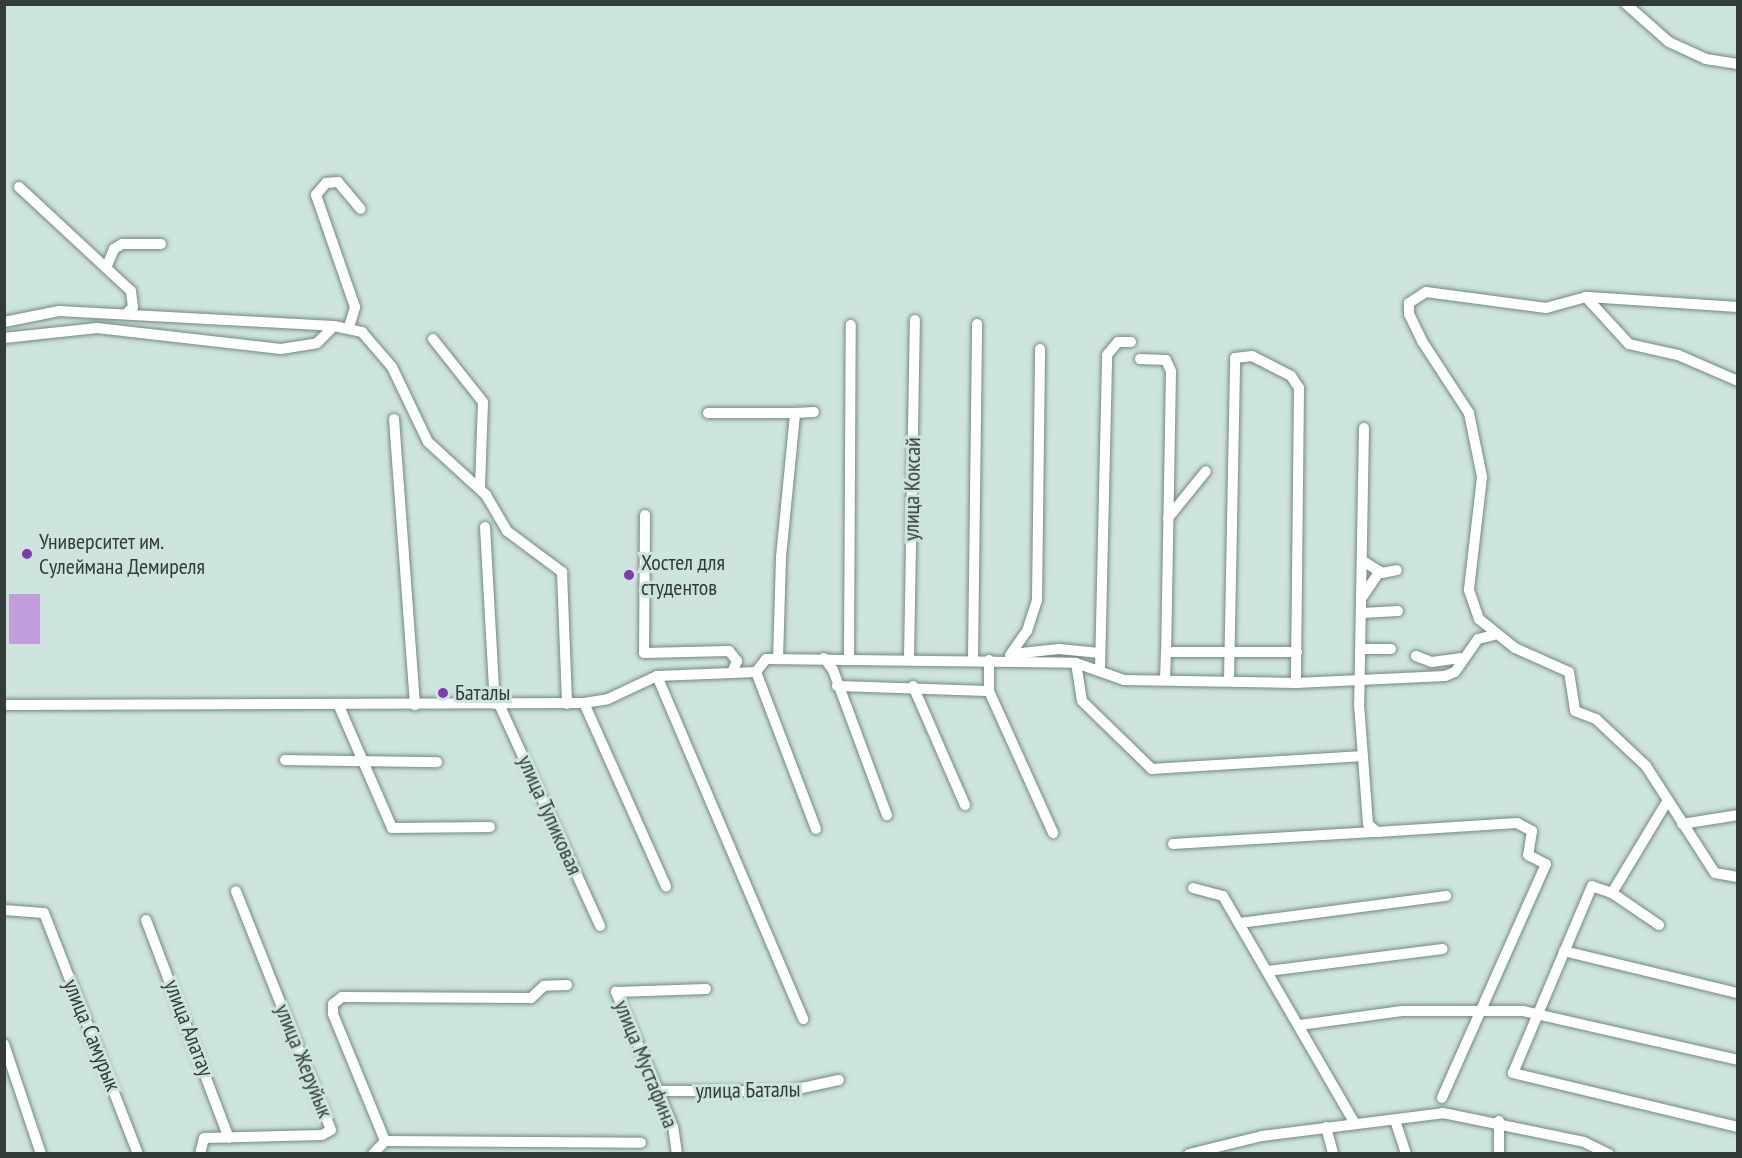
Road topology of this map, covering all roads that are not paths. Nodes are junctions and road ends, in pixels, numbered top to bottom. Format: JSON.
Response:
{"nodes":[{"id":1,"x":1626,"y":4,"type":"edge"},
{"id":2,"x":1737,"y":64,"type":"edge"},
{"id":3,"x":19,"y":187,"type":"dead end"},
{"id":4,"x":361,"y":209,"type":"dead end"},
{"id":5,"x":161,"y":244,"type":"dead end"},
{"id":6,"x":106,"y":268,"type":"junction"},
{"id":7,"x":1586,"y":297,"type":"junction"},
{"id":8,"x":1737,"y":307,"type":"edge"},
{"id":9,"x":115,"y":314,"type":"junction"},
{"id":10,"x":126,"y":314,"type":"junction"},
{"id":11,"x":915,"y":320,"type":"dead end"},
{"id":12,"x":4,"y":322,"type":"edge"},
{"id":13,"x":976,"y":324,"type":"dead end"},
{"id":14,"x":851,"y":325,"type":"dead end"},
{"id":15,"x":334,"y":326,"type":"junction"},
{"id":16,"x":349,"y":327,"type":"junction"},
{"id":17,"x":85,"y":329,"type":"junction"},
{"id":18,"x":4,"y":338,"type":"edge"},
{"id":19,"x":433,"y":339,"type":"dead end"},
{"id":20,"x":1131,"y":342,"type":"dead end"},
{"id":21,"x":1040,"y":349,"type":"dead end"},
{"id":22,"x":1140,"y":360,"type":"dead end"},
{"id":23,"x":1737,"y":381,"type":"edge"},
{"id":24,"x":814,"y":411,"type":"dead end"},
{"id":25,"x":708,"y":413,"type":"dead end"},
{"id":26,"x":795,"y":413,"type":"junction"},
{"id":27,"x":394,"y":419,"type":"dead end"},
{"id":28,"x":1364,"y":428,"type":"dead end"},
{"id":29,"x":1206,"y":471,"type":"dead end"},
{"id":30,"x":480,"y":489,"type":"junction"},
{"id":31,"x":1168,"y":494,"type":"junction"},
{"id":32,"x":1191,"y":495,"type":"junction"},
{"id":33,"x":645,"y":515,"type":"dead end"},
{"id":34,"x":1168,"y":518,"type":"junction"},
{"id":35,"x":485,"y":527,"type":"dead end"},
{"id":36,"x":1363,"y":561,"type":"junction"},
{"id":37,"x":1397,"y":570,"type":"dead end"},
{"id":38,"x":1380,"y":571,"type":"junction"},
{"id":39,"x":1363,"y":596,"type":"junction"},
{"id":40,"x":1398,"y":611,"type":"dead end"},
{"id":41,"x":1362,"y":613,"type":"junction"},
{"id":42,"x":1494,"y":635,"type":"junction"},
{"id":43,"x":1361,"y":649,"type":"junction"},
{"id":44,"x":1391,"y":649,"type":"dead end"},
{"id":45,"x":1166,"y":652,"type":"junction"},
{"id":46,"x":1230,"y":652,"type":"junction"},
{"id":47,"x":1297,"y":652,"type":"junction"},
{"id":48,"x":1101,"y":653,"type":"junction"},
{"id":49,"x":849,"y":656,"type":"junction"},
{"id":50,"x":1416,"y":656,"type":"dead end"},
{"id":51,"x":824,"y":658,"type":"junction"},
{"id":52,"x":909,"y":658,"type":"junction"},
{"id":53,"x":1007,"y":658,"type":"junction"},
{"id":54,"x":1460,"y":658,"type":"junction"},
{"id":55,"x":778,"y":659,"type":"junction"},
{"id":56,"x":973,"y":660,"type":"junction"},
{"id":57,"x":989,"y":660,"type":"junction"},
{"id":58,"x":1076,"y":663,"type":"junction"},
{"id":59,"x":1100,"y":670,"type":"junction"},
{"id":60,"x":756,"y":672,"type":"junction"},
{"id":61,"x":732,"y":673,"type":"junction"},
{"id":62,"x":657,"y":676,"type":"junction"},
{"id":63,"x":1229,"y":680,"type":"junction"},
{"id":64,"x":1359,"y":680,"type":"junction"},
{"id":65,"x":1165,"y":681,"type":"junction"},
{"id":66,"x":1296,"y":683,"type":"junction"},
{"id":67,"x":837,"y":686,"type":"junction"},
{"id":68,"x":913,"y":686,"type":"junction"},
{"id":69,"x":989,"y":690,"type":"junction"},
{"id":70,"x":584,"y":703,"type":"junction"},
{"id":71,"x":497,"y":704,"type":"junction"},
{"id":72,"x":567,"y":704,"type":"junction"},
{"id":73,"x":4,"y":705,"type":"edge"},
{"id":74,"x":415,"y":705,"type":"junction"},
{"id":75,"x":339,"y":706,"type":"junction"},
{"id":76,"x":1363,"y":756,"type":"junction"},
{"id":77,"x":285,"y":760,"type":"dead end"},
{"id":78,"x":361,"y":762,"type":"junction"},
{"id":79,"x":437,"y":762,"type":"dead end"},
{"id":80,"x":1668,"y":800,"type":"junction"},
{"id":81,"x":965,"y":805,"type":"dead end"},
{"id":82,"x":1367,"y":810,"type":"junction"},
{"id":83,"x":887,"y":815,"type":"dead end"},
{"id":84,"x":1737,"y":815,"type":"edge"},
{"id":85,"x":1682,"y":825,"type":"junction"},
{"id":86,"x":490,"y":826,"type":"dead end"},
{"id":87,"x":816,"y":829,"type":"dead end"},
{"id":88,"x":1377,"y":832,"type":"junction"},
{"id":89,"x":1053,"y":833,"type":"dead end"},
{"id":90,"x":1347,"y":835,"type":"junction"},
{"id":91,"x":1173,"y":844,"type":"dead end"},
{"id":92,"x":1737,"y":877,"type":"edge"},
{"id":93,"x":666,"y":886,"type":"dead end"},
{"id":94,"x":1192,"y":888,"type":"dead end"},
{"id":95,"x":236,"y":891,"type":"dead end"},
{"id":96,"x":1612,"y":893,"type":"junction"},
{"id":97,"x":1446,"y":896,"type":"dead end"},
{"id":98,"x":4,"y":910,"type":"edge"},
{"id":99,"x":146,"y":920,"type":"dead end"},
{"id":100,"x":1240,"y":923,"type":"junction"},
{"id":101,"x":1659,"y":925,"type":"dead end"},
{"id":102,"x":600,"y":926,"type":"dead end"},
{"id":103,"x":1443,"y":949,"type":"dead end"},
{"id":104,"x":1564,"y":951,"type":"junction"},
{"id":105,"x":1268,"y":971,"type":"junction"},
{"id":106,"x":567,"y":985,"type":"dead end"},
{"id":107,"x":706,"y":989,"type":"dead end"},
{"id":108,"x":1737,"y":993,"type":"edge"},
{"id":109,"x":1481,"y":1010,"type":"junction"},
{"id":110,"x":1537,"y":1012,"type":"junction"},
{"id":111,"x":803,"y":1019,"type":"dead end"},
{"id":112,"x":1300,"y":1025,"type":"junction"},
{"id":113,"x":4,"y":1044,"type":"edge"},
{"id":114,"x":1737,"y":1060,"type":"edge"},
{"id":115,"x":839,"y":1080,"type":"dead end"},
{"id":116,"x":655,"y":1091,"type":"junction"},
{"id":117,"x":1442,"y":1098,"type":"dead end"},
{"id":118,"x":1395,"y":1120,"type":"junction"},
{"id":119,"x":1499,"y":1121,"type":"junction"},
{"id":120,"x":1355,"y":1124,"type":"junction"},
{"id":121,"x":1326,"y":1127,"type":"junction"},
{"id":122,"x":1737,"y":1127,"type":"edge"},
{"id":123,"x":229,"y":1137,"type":"junction"},
{"id":124,"x":385,"y":1141,"type":"junction"},
{"id":125,"x":641,"y":1143,"type":"dead end"},
{"id":126,"x":1196,"y":1153,"type":"edge"},
{"id":127,"x":40,"y":1154,"type":"edge"},
{"id":128,"x":138,"y":1154,"type":"edge"},
{"id":129,"x":200,"y":1154,"type":"edge"},
{"id":130,"x":373,"y":1154,"type":"edge"},
{"id":131,"x":677,"y":1154,"type":"edge"},
{"id":132,"x":1333,"y":1154,"type":"edge"},
{"id":133,"x":1406,"y":1154,"type":"edge"},
{"id":134,"x":1499,"y":1154,"type":"edge"},
{"id":135,"x":1609,"y":1154,"type":"edge"}],
"edges":[{"from":1,"to":2,"type":"street"},
{"from":3,"to":6,"type":"street"},
{"from":4,"to":16,"type":"street"},
{"from":5,"to":6,"type":"street"},
{"from":6,"to":10,"type":"street"},
{"from":7,"to":8,"type":"street"},
{"from":7,"to":23,"type":"street"},
{"from":7,"to":42,"type":"street"},
{"from":9,"to":10,"type":"street"},
{"from":9,"to":12,"type":"street"},
{"from":9,"to":17,"type":"street"},
{"from":10,"to":15,"type":"street"},
{"from":11,"to":52,"type":"street","name":"улица Коксай"},
{"from":13,"to":56,"type":"street"},
{"from":14,"to":49,"type":"street"},
{"from":15,"to":16,"type":"street"},
{"from":15,"to":17,"type":"street"},
{"from":16,"to":30,"type":"street"},
{"from":17,"to":18,"type":"street"},
{"from":19,"to":30,"type":"street"},
{"from":20,"to":48,"type":"street"},
{"from":21,"to":53,"type":"street"},
{"from":22,"to":31,"type":"street"},
{"from":24,"to":26,"type":"street"},
{"from":25,"to":26,"type":"street"},
{"from":26,"to":55,"type":"street"},
{"from":27,"to":74,"type":"street"},
{"from":28,"to":36,"type":"street"},
{"from":29,"to":32,"type":"street"},
{"from":30,"to":72,"type":"street"},
{"from":31,"to":32,"type":"street"},
{"from":31,"to":34,"type":"street"},
{"from":32,"to":34,"type":"street"},
{"from":33,"to":61,"type":"street"},
{"from":34,"to":45,"type":"street"},
{"from":35,"to":71,"type":"street"},
{"from":36,"to":38,"type":"street"},
{"from":36,"to":39,"type":"street"},
{"from":37,"to":38,"type":"street"},
{"from":38,"to":39,"type":"street"},
{"from":39,"to":41,"type":"street"},
{"from":40,"to":41,"type":"street"},
{"from":41,"to":43,"type":"street"},
{"from":42,"to":54,"type":"street"},
{"from":42,"to":80,"type":"street"},
{"from":43,"to":44,"type":"street"},
{"from":43,"to":64,"type":"street"},
{"from":45,"to":46,"type":"street"},
{"from":45,"to":65,"type":"street"},
{"from":46,"to":47,"type":"street"},
{"from":46,"to":47,"type":"street"},
{"from":46,"to":63,"type":"street"},
{"from":47,"to":66,"type":"street"},
{"from":48,"to":53,"type":"street"},
{"from":48,"to":59,"type":"street"},
{"from":49,"to":51,"type":"street"},
{"from":49,"to":52,"type":"street"},
{"from":50,"to":54,"type":"street"},
{"from":51,"to":55,"type":"street"},
{"from":51,"to":67,"type":"street"},
{"from":52,"to":56,"type":"street"},
{"from":53,"to":57,"type":"street"},
{"from":53,"to":58,"type":"street"},
{"from":54,"to":64,"type":"street"},
{"from":55,"to":60,"type":"street"},
{"from":56,"to":57,"type":"street"},
{"from":57,"to":69,"type":"street"},
{"from":58,"to":59,"type":"street"},
{"from":58,"to":76,"type":"street"},
{"from":59,"to":65,"type":"street"},
{"from":60,"to":61,"type":"street"},
{"from":60,"to":87,"type":"street"},
{"from":61,"to":62,"type":"street"},
{"from":62,"to":70,"type":"street"},
{"from":62,"to":111,"type":"street"},
{"from":63,"to":65,"type":"street"},
{"from":63,"to":66,"type":"street"},
{"from":64,"to":66,"type":"street"},
{"from":64,"to":76,"type":"street"},
{"from":67,"to":68,"type":"street"},
{"from":67,"to":83,"type":"street"},
{"from":68,"to":69,"type":"street"},
{"from":68,"to":81,"type":"street"},
{"from":69,"to":89,"type":"street"},
{"from":70,"to":72,"type":"street"},
{"from":70,"to":93,"type":"street"},
{"from":71,"to":72,"type":"street"},
{"from":71,"to":74,"type":"street"},
{"from":71,"to":102,"type":"street","name":"улица Тупиковая"},
{"from":73,"to":75,"type":"street"},
{"from":74,"to":75,"type":"street"},
{"from":75,"to":78,"type":"street"},
{"from":76,"to":82,"type":"street"},
{"from":77,"to":78,"type":"street"},
{"from":78,"to":79,"type":"street"},
{"from":78,"to":86,"type":"street"},
{"from":80,"to":85,"type":"street"},
{"from":80,"to":96,"type":"street"},
{"from":82,"to":88,"type":"street"},
{"from":82,"to":90,"type":"street"},
{"from":84,"to":85,"type":"street"},
{"from":85,"to":92,"type":"street"},
{"from":88,"to":90,"type":"street"},
{"from":88,"to":109,"type":"street"},
{"from":90,"to":91,"type":"street"},
{"from":94,"to":100,"type":"street"},
{"from":95,"to":123,"type":"street","name":"улица Жеруйык"},
{"from":96,"to":101,"type":"street"},
{"from":96,"to":104,"type":"street"},
{"from":97,"to":100,"type":"street"},
{"from":98,"to":128,"type":"street","name":"улица Самурык"},
{"from":99,"to":123,"type":"street","name":"улица Алатау"},
{"from":100,"to":105,"type":"street"},
{"from":103,"to":105,"type":"street"},
{"from":104,"to":108,"type":"street"},
{"from":104,"to":110,"type":"street"},
{"from":105,"to":112,"type":"street"},
{"from":106,"to":124,"type":"street"},
{"from":107,"to":116,"type":"street","name":"улица Мустафина"},
{"from":109,"to":110,"type":"street"},
{"from":109,"to":112,"type":"street"},
{"from":109,"to":117,"type":"street"},
{"from":110,"to":114,"type":"street"},
{"from":110,"to":122,"type":"street"},
{"from":112,"to":120,"type":"street"},
{"from":113,"to":127,"type":"street"},
{"from":115,"to":116,"type":"street","name":"улица Баталы"},
{"from":116,"to":131,"type":"street","name":"улица Мустафина"},
{"from":118,"to":119,"type":"street"},
{"from":118,"to":120,"type":"street"},
{"from":118,"to":133,"type":"street"},
{"from":119,"to":134,"type":"street"},
{"from":119,"to":135,"type":"street"},
{"from":120,"to":121,"type":"street"},
{"from":121,"to":126,"type":"street"},
{"from":121,"to":132,"type":"street"},
{"from":123,"to":129,"type":"street","name":"улица Жеруйык"},
{"from":124,"to":125,"type":"street"},
{"from":124,"to":130,"type":"street"}]}
